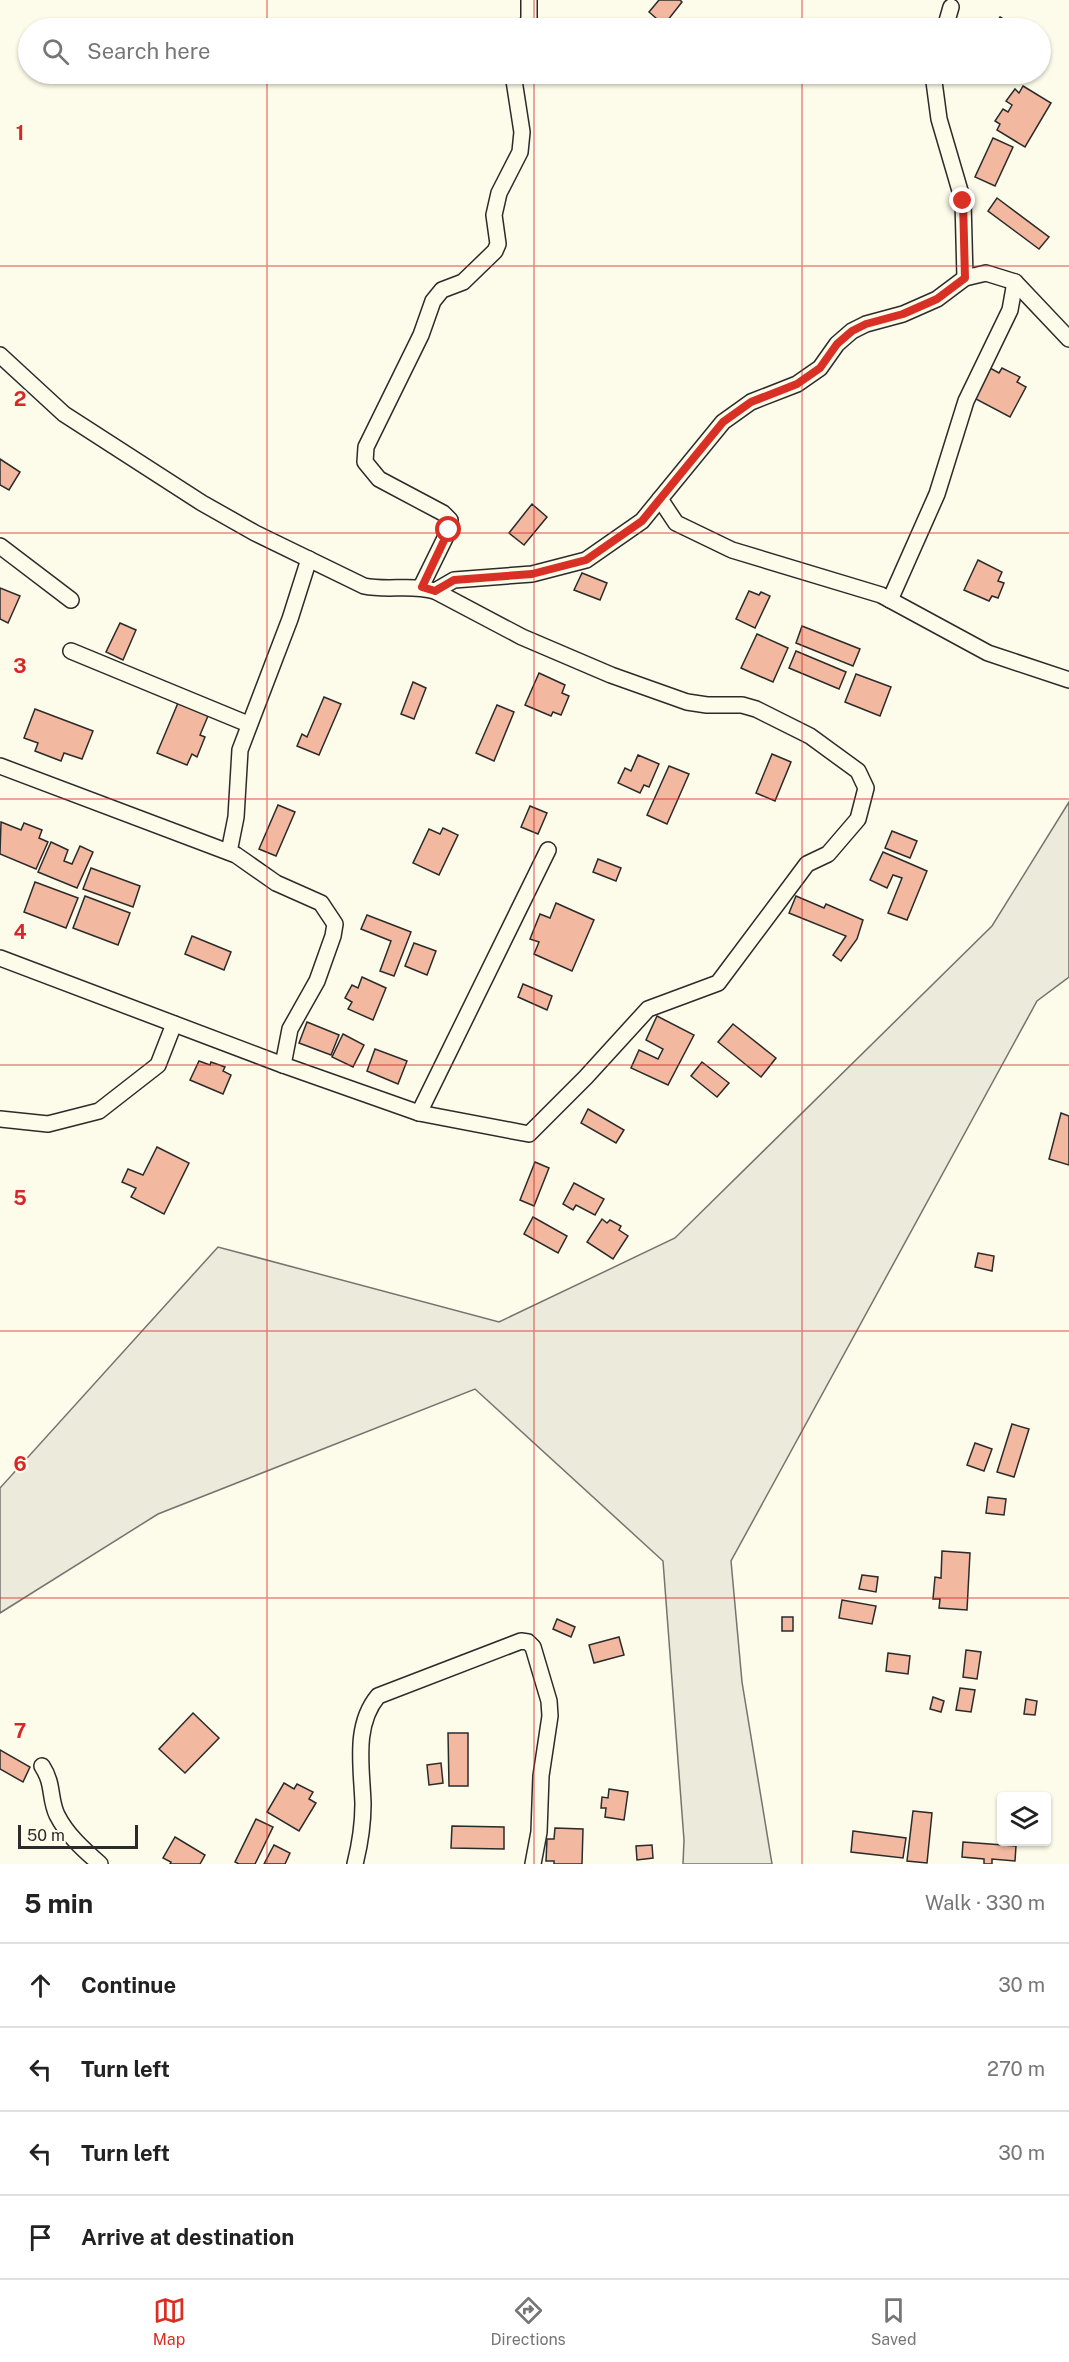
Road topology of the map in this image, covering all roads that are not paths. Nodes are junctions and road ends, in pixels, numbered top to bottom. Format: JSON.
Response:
{"nodes":[{"id":1,"x":529,"y":0,"type":"edge"},
{"id":2,"x":951,"y":7,"type":"dead end"},
{"id":3,"x":529,"y":18,"type":"edge"},
{"id":4,"x":948,"y":18,"type":"edge"},
{"id":5,"x":515,"y":84,"type":"edge"},
{"id":6,"x":934,"y":84,"type":"edge"},
{"id":7,"x":965,"y":278,"type":"junction"},
{"id":8,"x":1015,"y":282,"type":"junction"},
{"id":9,"x":1069,"y":339,"type":"edge"},
{"id":10,"x":0,"y":355,"type":"edge"},
{"id":11,"x":660,"y":499,"type":"junction"},
{"id":12,"x":0,"y":546,"type":"edge"},
{"id":13,"x":309,"y":559,"type":"junction"},
{"id":14,"x":428,"y":589,"type":"junction"},
{"id":15,"x":71,"y":600,"type":"dead end"},
{"id":16,"x":890,"y":600,"type":"junction"},
{"id":17,"x":71,"y":651,"type":"dead end"},
{"id":18,"x":1069,"y":680,"type":"edge"},
{"id":19,"x":248,"y":724,"type":"junction"},
{"id":20,"x":0,"y":766,"type":"edge"},
{"id":21,"x":548,"y":850,"type":"dead end"},
{"id":22,"x":229,"y":852,"type":"junction"},
{"id":23,"x":0,"y":958,"type":"edge"},
{"id":24,"x":174,"y":1024,"type":"junction"},
{"id":25,"x":283,"y":1065,"type":"junction"},
{"id":26,"x":419,"y":1113,"type":"junction"},
{"id":27,"x":0,"y":1119,"type":"edge"},
{"id":28,"x":42,"y":1767,"type":"dead end"},
{"id":29,"x":100,"y":1864,"type":"edge"},
{"id":30,"x":355,"y":1864,"type":"edge"},
{"id":31,"x":533,"y":1864,"type":"edge"}],
"edges":[{"from":1,"to":3,"type":"street"},
{"from":2,"to":4,"type":"street"},
{"from":5,"to":14,"type":"street"},
{"from":6,"to":7,"type":"street"},
{"from":7,"to":8,"type":"street"},
{"from":7,"to":11,"type":"street"},
{"from":8,"to":9,"type":"street"},
{"from":8,"to":16,"type":"street"},
{"from":10,"to":13,"type":"street"},
{"from":11,"to":14,"type":"street"},
{"from":11,"to":16,"type":"street"},
{"from":12,"to":15,"type":"street"},
{"from":13,"to":14,"type":"street"},
{"from":13,"to":19,"type":"street"},
{"from":14,"to":26,"type":"street"},
{"from":16,"to":18,"type":"street"},
{"from":17,"to":19,"type":"street"},
{"from":19,"to":22,"type":"street"},
{"from":20,"to":22,"type":"street"},
{"from":21,"to":26,"type":"street"},
{"from":22,"to":25,"type":"street"},
{"from":23,"to":24,"type":"street"},
{"from":24,"to":25,"type":"street"},
{"from":24,"to":27,"type":"street"},
{"from":25,"to":26,"type":"street"},
{"from":28,"to":29,"type":"street"},
{"from":30,"to":31,"type":"street"}]}
